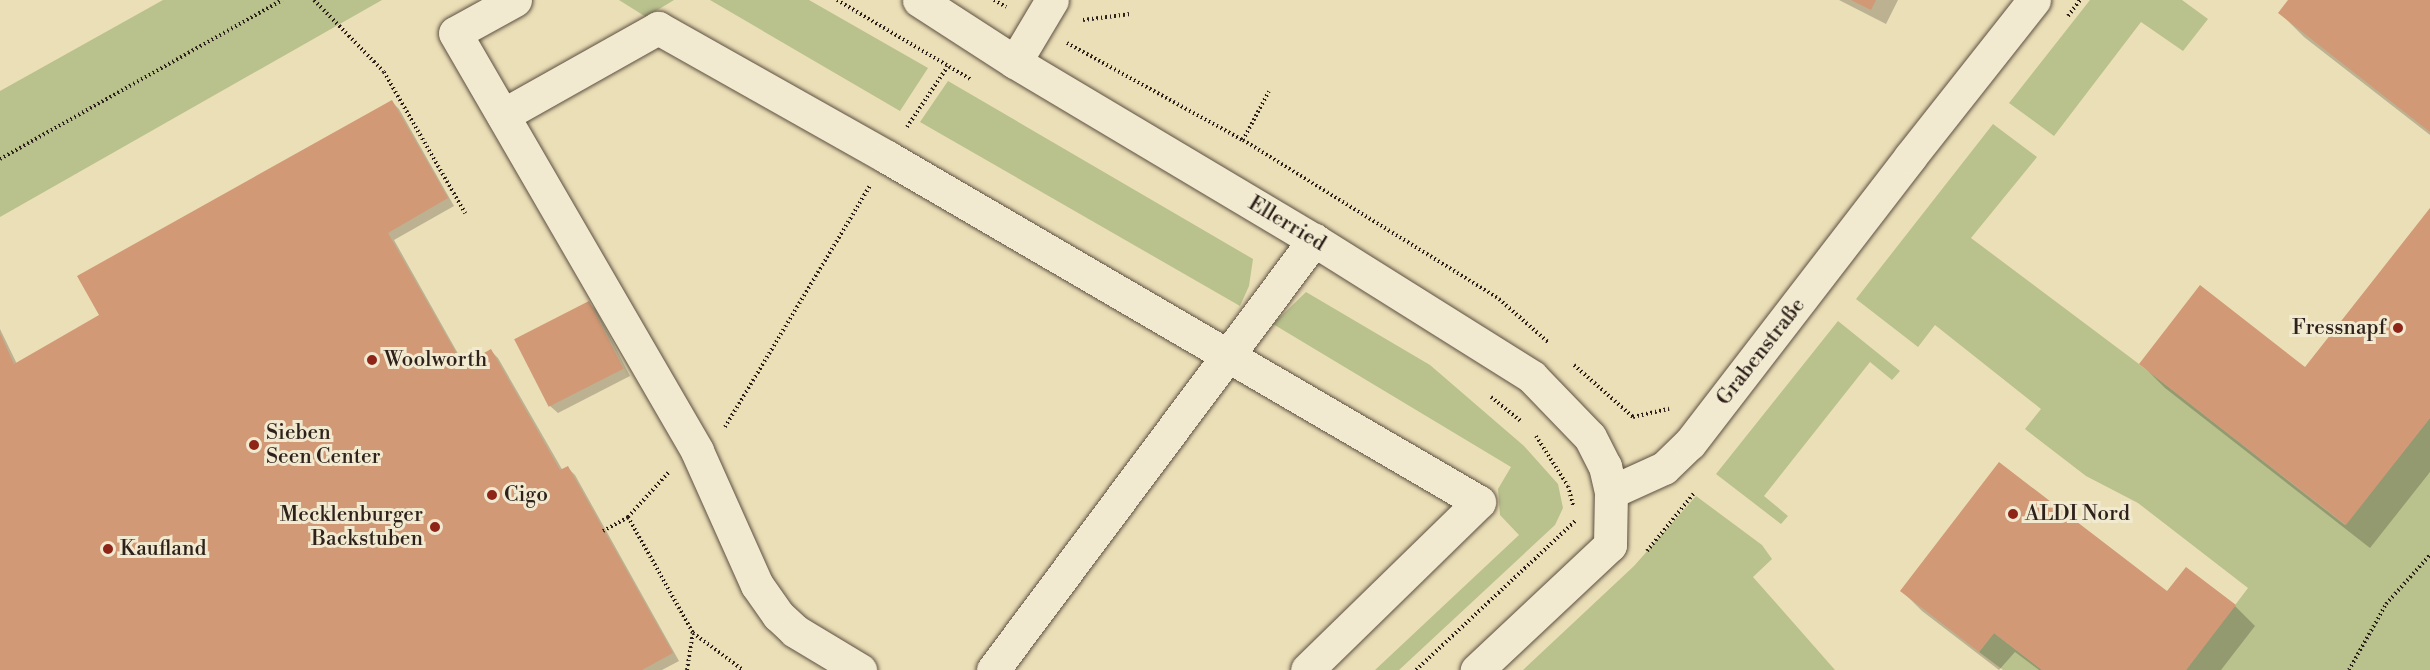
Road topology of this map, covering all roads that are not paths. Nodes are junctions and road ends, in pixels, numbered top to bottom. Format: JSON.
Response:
{"nodes":[{"id":1,"x":514,"y":0,"type":"edge"},
{"id":2,"x":919,"y":0,"type":"edge"},
{"id":3,"x":2034,"y":0,"type":"edge"},
{"id":4,"x":1045,"y":13,"type":"edge"},
{"id":5,"x":1015,"y":62,"type":"junction"},
{"id":6,"x":503,"y":115,"type":"junction"},
{"id":7,"x":1314,"y":240,"type":"junction"},
{"id":8,"x":1226,"y":356,"type":"junction"},
{"id":9,"x":1611,"y":492,"type":"junction"},
{"id":10,"x":860,"y":670,"type":"edge"},
{"id":11,"x":993,"y":670,"type":"edge"},
{"id":12,"x":1307,"y":670,"type":"edge"},
{"id":13,"x":1477,"y":670,"type":"edge"}],
"edges":[{"from":1,"to":6,"type":"street"},
{"from":2,"to":5,"type":"street","name":"Ellerried"},
{"from":3,"to":9,"type":"street","name":"Grabenstraße"},
{"from":4,"to":5,"type":"street"},
{"from":5,"to":7,"type":"street","name":"Ellerried"},
{"from":6,"to":8,"type":"street"},
{"from":6,"to":10,"type":"street"},
{"from":7,"to":8,"type":"street"},
{"from":7,"to":9,"type":"street","name":"Ellerried"},
{"from":8,"to":11,"type":"street"},
{"from":8,"to":12,"type":"street"},
{"from":9,"to":13,"type":"street"}]}
